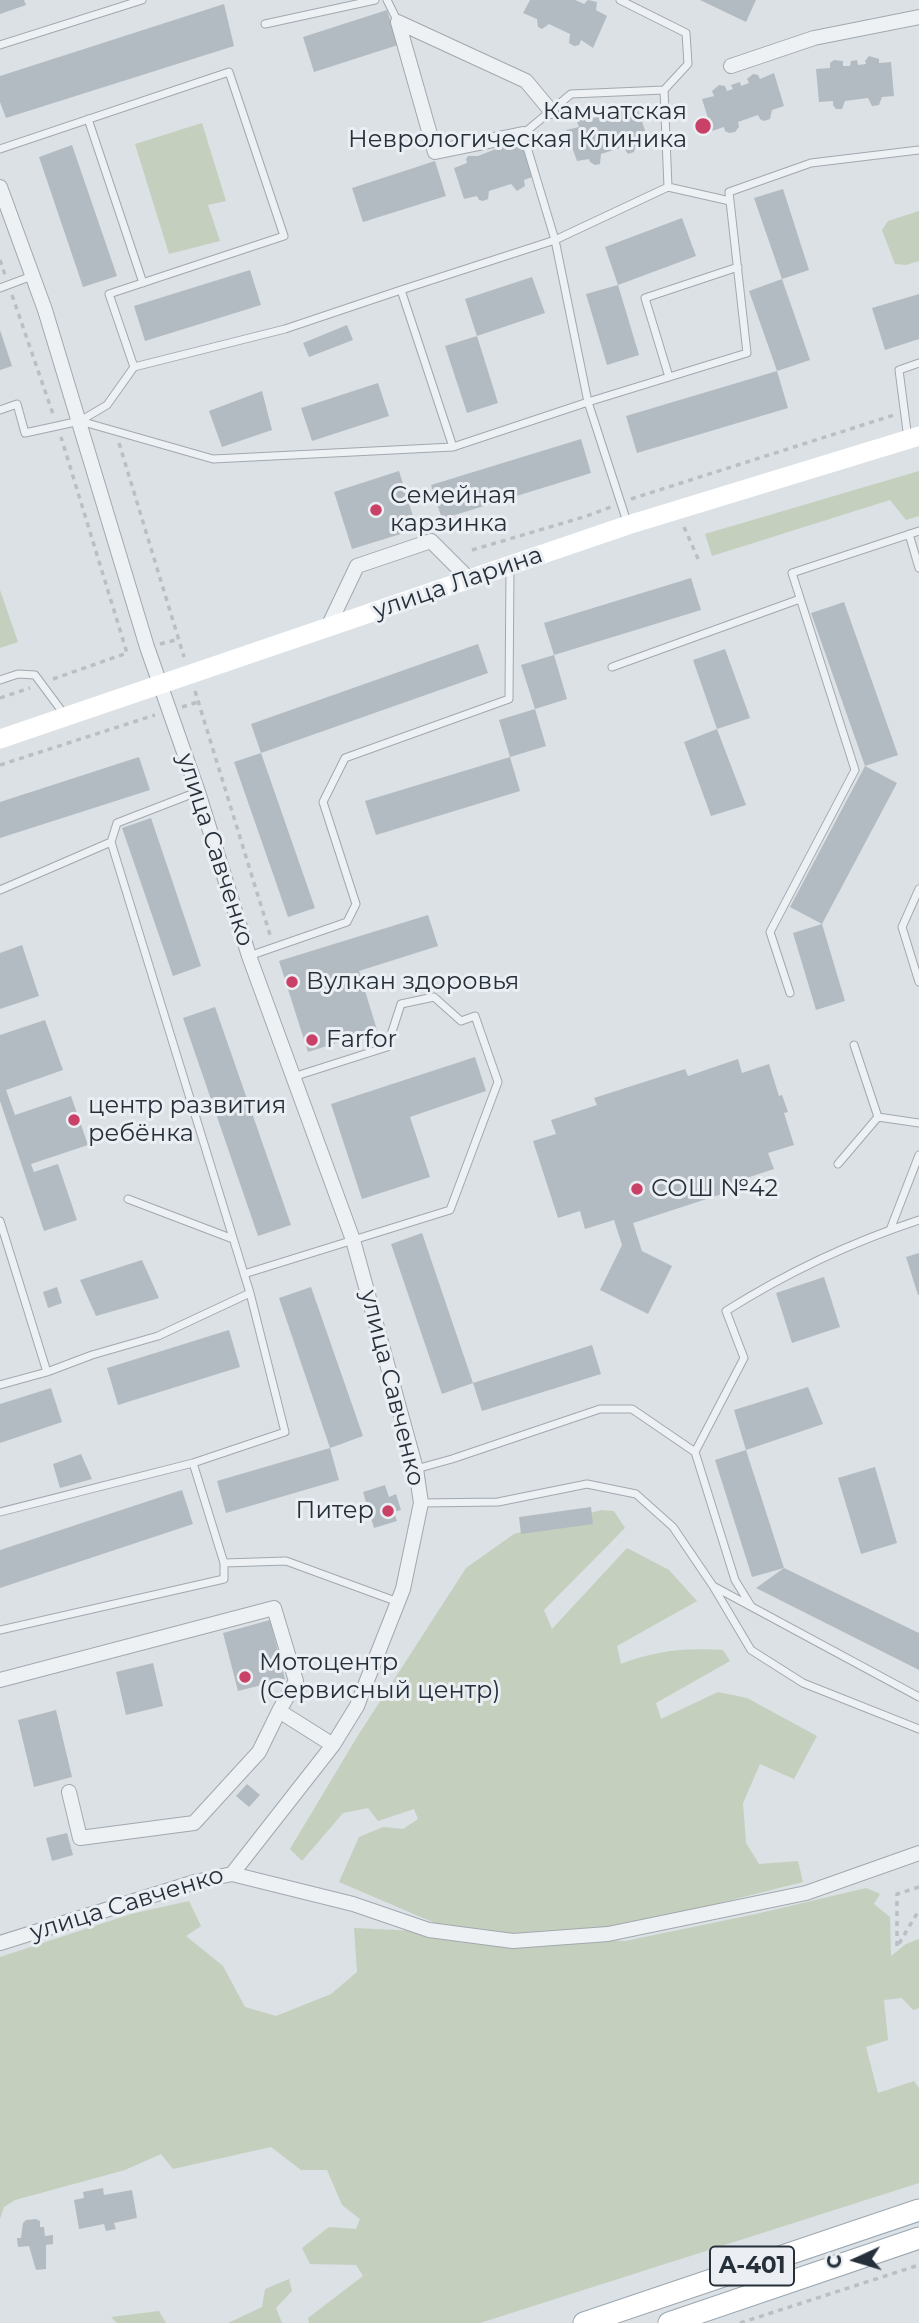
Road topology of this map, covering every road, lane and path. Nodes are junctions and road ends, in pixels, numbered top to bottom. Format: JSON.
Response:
{"nodes":[{"id":1,"x":142,"y":0,"type":"edge"},
{"id":2,"x":375,"y":0,"type":"edge"},
{"id":3,"x":387,"y":0,"type":"edge"},
{"id":4,"x":620,"y":0,"type":"edge"},
{"id":5,"x":919,"y":17,"type":"edge"},
{"id":6,"x":398,"y":22,"type":"junction"},
{"id":7,"x":265,"y":24,"type":"dead end"},
{"id":8,"x":0,"y":45,"type":"edge"},
{"id":9,"x":731,"y":66,"type":"dead end"},
{"id":10,"x":664,"y":90,"type":"junction"},
{"id":11,"x":551,"y":111,"type":"junction"},
{"id":12,"x":88,"y":119,"type":"junction"},
{"id":13,"x":523,"y":134,"type":"junction"},
{"id":14,"x":0,"y":149,"type":"edge"},
{"id":15,"x":919,"y":150,"type":"edge"},
{"id":16,"x":0,"y":187,"type":"edge"},
{"id":17,"x":668,"y":187,"type":"junction"},
{"id":18,"x":730,"y":201,"type":"junction"},
{"id":19,"x":4,"y":215,"type":"edge"},
{"id":20,"x":555,"y":240,"type":"junction"},
{"id":21,"x":0,"y":260,"type":"edge"},
{"id":22,"x":738,"y":267,"type":"junction"},
{"id":23,"x":32,"y":276,"type":"junction"},
{"id":24,"x":143,"y":283,"type":"junction"},
{"id":25,"x":8,"y":285,"type":"junction"},
{"id":26,"x":0,"y":288,"type":"edge"},
{"id":27,"x":401,"y":290,"type":"junction"},
{"id":28,"x":919,"y":363,"type":"edge"},
{"id":29,"x":134,"y":367,"type":"junction"},
{"id":30,"x":669,"y":377,"type":"junction"},
{"id":31,"x":588,"y":402,"type":"junction"},
{"id":32,"x":0,"y":410,"type":"edge"},
{"id":33,"x":904,"y":411,"type":"junction"},
{"id":34,"x":80,"y":421,"type":"junction"},
{"id":35,"x":57,"y":426,"type":"junction"},
{"id":36,"x":115,"y":431,"type":"junction"},
{"id":37,"x":913,"y":438,"type":"edge"},
{"id":38,"x":453,"y":447,"type":"junction"},
{"id":39,"x":621,"y":503,"type":"junction"},
{"id":40,"x":628,"y":525,"type":"junction"},
{"id":41,"x":919,"y":531,"type":"edge"},
{"id":42,"x":909,"y":534,"type":"junction"},
{"id":43,"x":472,"y":550,"type":"dead end"},
{"id":44,"x":510,"y":565,"type":"junction"},
{"id":45,"x":919,"y":568,"type":"edge"},
{"id":46,"x":469,"y":579,"type":"junction"},
{"id":47,"x":800,"y":599,"type":"junction"},
{"id":48,"x":328,"y":627,"type":"junction"},
{"id":49,"x":612,"y":667,"type":"dead end"},
{"id":50,"x":190,"y":675,"type":"junction"},
{"id":51,"x":0,"y":680,"type":"edge"},
{"id":52,"x":161,"y":683,"type":"junction"},
{"id":53,"x":41,"y":684,"type":"junction"},
{"id":54,"x":0,"y":698,"type":"edge"},
{"id":55,"x":198,"y":702,"type":"junction"},
{"id":56,"x":170,"y":710,"type":"junction"},
{"id":57,"x":66,"y":717,"type":"junction"},
{"id":58,"x":0,"y":739,"type":"edge"},
{"id":59,"x":0,"y":765,"type":"edge"},
{"id":60,"x":198,"y":792,"type":"junction"},
{"id":61,"x":111,"y":842,"type":"junction"},
{"id":62,"x":919,"y":889,"type":"edge"},
{"id":63,"x":0,"y":890,"type":"edge"},
{"id":64,"x":274,"y":948,"type":"junction"},
{"id":65,"x":249,"y":956,"type":"junction"},
{"id":66,"x":919,"y":982,"type":"edge"},
{"id":67,"x":790,"y":993,"type":"dead end"},
{"id":68,"x":854,"y":1045,"type":"dead end"},
{"id":69,"x":293,"y":1077,"type":"junction"},
{"id":70,"x":878,"y":1117,"type":"junction"},
{"id":71,"x":919,"y":1123,"type":"edge"},
{"id":72,"x":919,"y":1155,"type":"edge"},
{"id":73,"x":838,"y":1164,"type":"dead end"},
{"id":74,"x":128,"y":1199,"type":"dead end"},
{"id":75,"x":919,"y":1220,"type":"edge"},
{"id":76,"x":1,"y":1224,"type":"edge"},
{"id":77,"x":890,"y":1230,"type":"junction"},
{"id":78,"x":233,"y":1239,"type":"junction"},
{"id":79,"x":353,"y":1240,"type":"junction"},
{"id":80,"x":244,"y":1275,"type":"junction"},
{"id":81,"x":250,"y":1293,"type":"junction"},
{"id":82,"x":47,"y":1372,"type":"junction"},
{"id":83,"x":0,"y":1385,"type":"edge"},
{"id":84,"x":695,"y":1452,"type":"junction"},
{"id":85,"x":194,"y":1462,"type":"junction"},
{"id":86,"x":416,"y":1469,"type":"junction"},
{"id":87,"x":421,"y":1503,"type":"junction"},
{"id":88,"x":0,"y":1513,"type":"edge"},
{"id":89,"x":224,"y":1563,"type":"junction"},
{"id":90,"x":713,"y":1586,"type":"junction"},
{"id":91,"x":398,"y":1602,"type":"junction"},
{"id":92,"x":751,"y":1607,"type":"junction"},
{"id":93,"x":0,"y":1630,"type":"edge"},
{"id":94,"x":0,"y":1680,"type":"edge"},
{"id":95,"x":919,"y":1698,"type":"edge"},
{"id":96,"x":279,"y":1712,"type":"junction"},
{"id":97,"x":919,"y":1728,"type":"edge"},
{"id":98,"x":333,"y":1745,"type":"junction"},
{"id":99,"x":69,"y":1792,"type":"dead end"},
{"id":100,"x":919,"y":1853,"type":"edge"},
{"id":101,"x":232,"y":1874,"type":"junction"},
{"id":102,"x":919,"y":1887,"type":"edge"},
{"id":103,"x":919,"y":1910,"type":"edge"},
{"id":104,"x":0,"y":1943,"type":"edge"},
{"id":105,"x":919,"y":2210,"type":"edge"},
{"id":106,"x":919,"y":2238,"type":"edge"},
{"id":107,"x":919,"y":2265,"type":"edge"},
{"id":108,"x":584,"y":2323,"type":"edge"},
{"id":109,"x":669,"y":2323,"type":"edge"},
{"id":110,"x":740,"y":2323,"type":"edge"}],
"edges":[{"from":1,"to":8,"type":"lane"},
{"from":2,"to":7,"type":"lane"},
{"from":3,"to":6,"type":"lane"},
{"from":4,"to":10,"type":"lane"},
{"from":5,"to":9,"type":"street"},
{"from":6,"to":11,"type":"street"},
{"from":6,"to":13,"type":"street"},
{"from":10,"to":11,"type":"lane"},
{"from":10,"to":17,"type":"lane"},
{"from":11,"to":13,"type":"lane"},
{"from":12,"to":14,"type":"lane"},
{"from":12,"to":24,"type":"lane"},
{"from":12,"to":24,"type":"lane"},
{"from":13,"to":20,"type":"lane"},
{"from":15,"to":18,"type":"lane"},
{"from":16,"to":19,"type":"street","name":"улица Савченко"},
{"from":17,"to":18,"type":"lane"},
{"from":17,"to":20,"type":"lane"},
{"from":18,"to":22,"type":"lane"},
{"from":19,"to":23,"type":"street","name":"улица Савченко"},
{"from":20,"to":27,"type":"lane"},
{"from":20,"to":31,"type":"lane"},
{"from":21,"to":25,"type":"path"},
{"from":22,"to":30,"type":"lane"},
{"from":22,"to":30,"type":"lane"},
{"from":23,"to":25,"type":"lane"},
{"from":23,"to":34,"type":"street","name":"улица Савченко"},
{"from":24,"to":29,"type":"lane"},
{"from":25,"to":26,"type":"lane"},
{"from":25,"to":35,"type":"path"},
{"from":27,"to":29,"type":"lane"},
{"from":27,"to":38,"type":"lane"},
{"from":28,"to":33,"type":"lane"},
{"from":29,"to":34,"type":"lane"},
{"from":30,"to":31,"type":"lane"},
{"from":31,"to":38,"type":"lane"},
{"from":31,"to":39,"type":"lane"},
{"from":32,"to":35,"type":"lane"},
{"from":33,"to":37,"type":"lane"},
{"from":33,"to":39,"type":"path"},
{"from":34,"to":35,"type":"lane"},
{"from":34,"to":36,"type":"lane"},
{"from":34,"to":52,"type":"street","name":"улица Савченко"},
{"from":35,"to":53,"type":"path"},
{"from":36,"to":38,"type":"lane"},
{"from":36,"to":50,"type":"path"},
{"from":37,"to":40,"type":"main road","name":"улица Ларина"},
{"from":39,"to":40,"type":"lane"},
{"from":39,"to":43,"type":"path"},
{"from":40,"to":44,"type":"main road","name":"улица Ларина"},
{"from":41,"to":42,"type":"lane"},
{"from":42,"to":45,"type":"lane"},
{"from":42,"to":47,"type":"lane"},
{"from":44,"to":46,"type":"main road","name":"улица Ларина"},
{"from":44,"to":64,"type":"lane"},
{"from":46,"to":48,"type":"main road","name":"улица Ларина"},
{"from":46,"to":48,"type":"street"},
{"from":47,"to":49,"type":"lane"},
{"from":47,"to":67,"type":"lane"},
{"from":48,"to":50,"type":"main road","name":"улица Ларина"},
{"from":50,"to":52,"type":"main road","name":"улица Ларина"},
{"from":50,"to":55,"type":"path"},
{"from":51,"to":53,"type":"lane"},
{"from":52,"to":56,"type":"street","name":"улица Савченко"},
{"from":52,"to":57,"type":"main road","name":"улица Ларина"},
{"from":53,"to":54,"type":"path"},
{"from":53,"to":57,"type":"lane"},
{"from":55,"to":56,"type":"path"},
{"from":55,"to":64,"type":"path"},
{"from":56,"to":59,"type":"path"},
{"from":56,"to":60,"type":"street","name":"улица Савченко"},
{"from":57,"to":58,"type":"main road","name":"улица Ларина"},
{"from":60,"to":61,"type":"lane"},
{"from":60,"to":65,"type":"street","name":"улица Савченко"},
{"from":61,"to":63,"type":"lane"},
{"from":61,"to":78,"type":"lane"},
{"from":62,"to":66,"type":"lane"},
{"from":64,"to":65,"type":"lane"},
{"from":65,"to":69,"type":"street","name":"улица Савченко"},
{"from":68,"to":70,"type":"lane"},
{"from":69,"to":79,"type":"street","name":"улица Савченко"},
{"from":69,"to":79,"type":"lane"},
{"from":70,"to":71,"type":"lane"},
{"from":70,"to":73,"type":"lane"},
{"from":72,"to":77,"type":"lane"},
{"from":74,"to":78,"type":"lane"},
{"from":75,"to":77,"type":"lane"},
{"from":76,"to":82,"type":"lane"},
{"from":77,"to":84,"type":"lane"},
{"from":78,"to":80,"type":"lane"},
{"from":79,"to":80,"type":"lane"},
{"from":79,"to":86,"type":"street","name":"улица Савченко"},
{"from":80,"to":81,"type":"lane"},
{"from":81,"to":82,"type":"lane"},
{"from":81,"to":85,"type":"lane"},
{"from":82,"to":83,"type":"lane"},
{"from":84,"to":86,"type":"lane"},
{"from":84,"to":92,"type":"lane"},
{"from":85,"to":88,"type":"lane"},
{"from":85,"to":89,"type":"lane"},
{"from":86,"to":87,"type":"street","name":"улица Савченко"},
{"from":87,"to":90,"type":"lane"},
{"from":87,"to":91,"type":"street","name":"улица Савченко"},
{"from":89,"to":91,"type":"lane"},
{"from":89,"to":93,"type":"lane"},
{"from":90,"to":92,"type":"lane"},
{"from":90,"to":97,"type":"lane"},
{"from":91,"to":98,"type":"street","name":"улица Савченко"},
{"from":92,"to":95,"type":"lane"},
{"from":94,"to":96,"type":"street"},
{"from":96,"to":98,"type":"street"},
{"from":96,"to":99,"type":"street"},
{"from":98,"to":101,"type":"street","name":"улица Савченко"},
{"from":100,"to":101,"type":"street"},
{"from":101,"to":104,"type":"street","name":"улица Савченко"},
{"from":102,"to":103,"type":"path"},
{"from":105,"to":108,"type":"main road","number":"А-401"},
{"from":106,"to":109,"type":"main road","number":"А-401"},
{"from":107,"to":110,"type":"path"}]}
